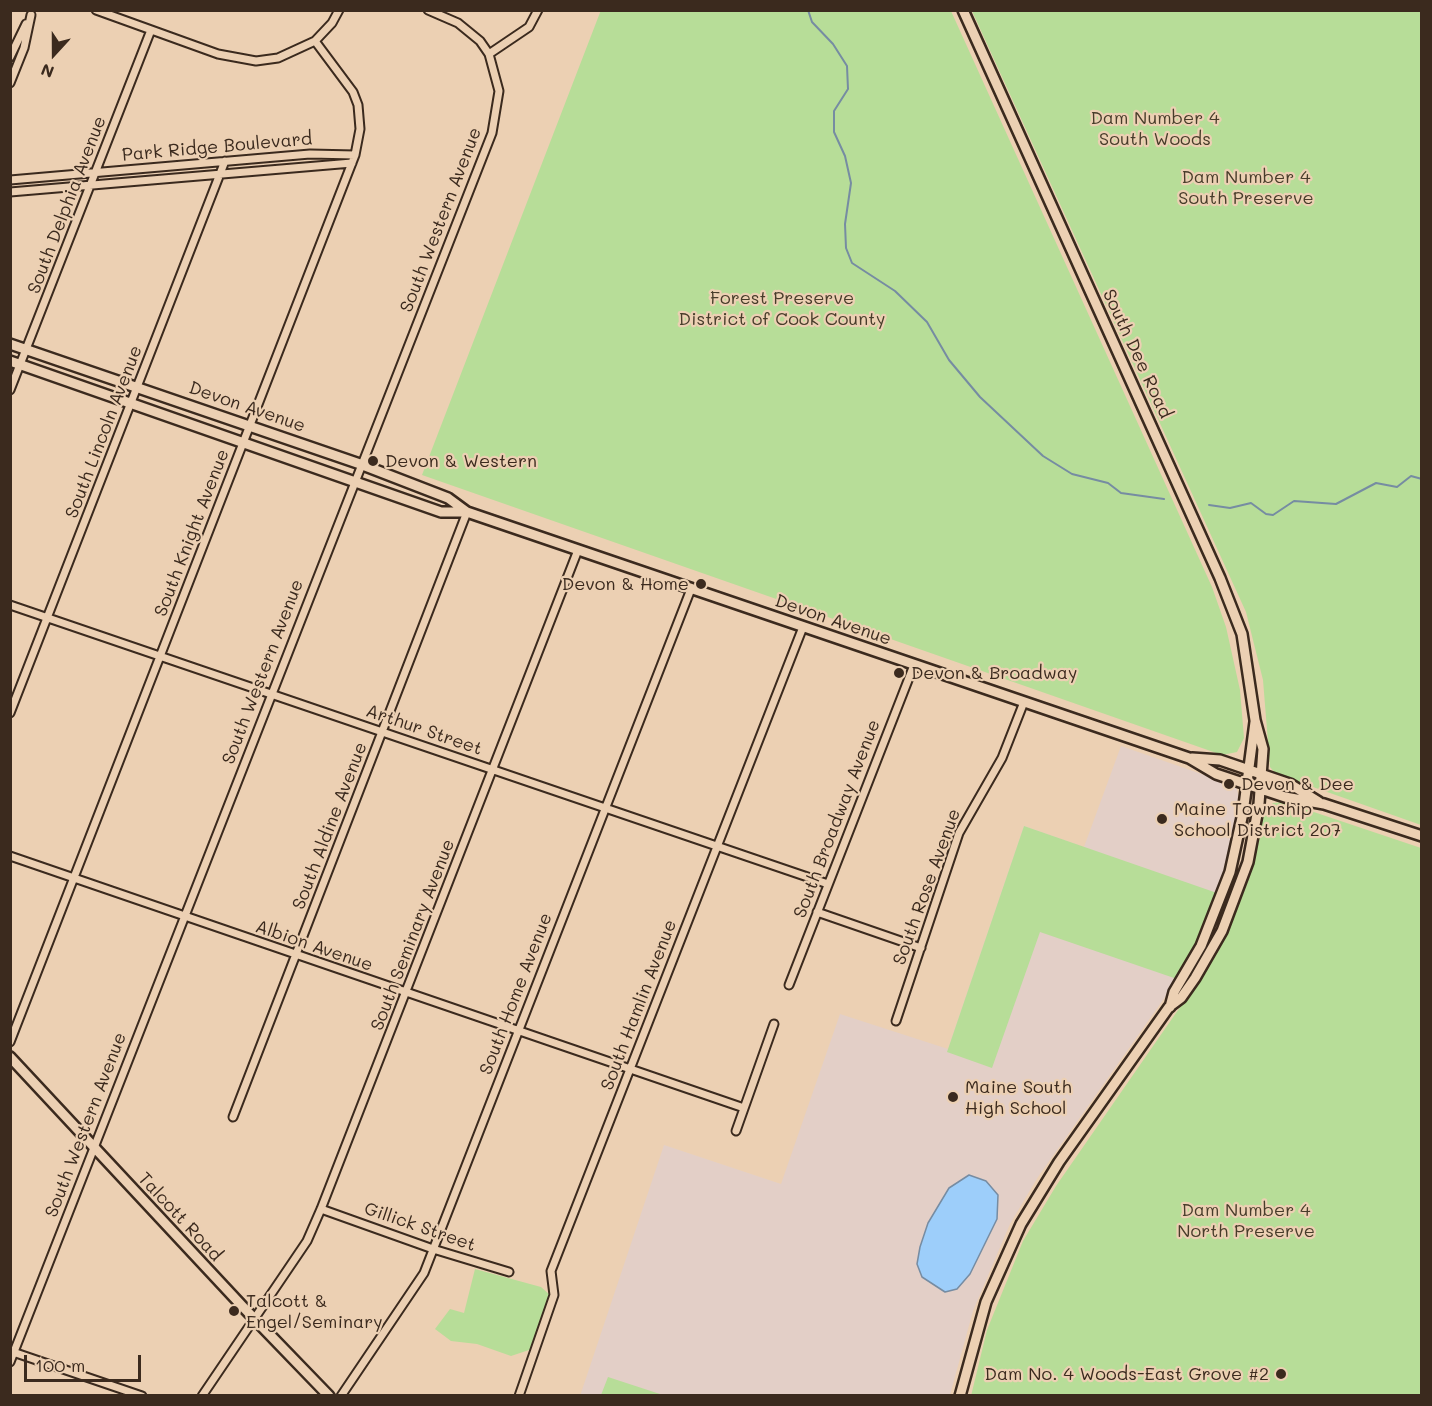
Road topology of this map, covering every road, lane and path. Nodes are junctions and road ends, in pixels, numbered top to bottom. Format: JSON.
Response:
{"nodes":[{"id":1,"x":96,"y":10,"type":"edge"},
{"id":2,"x":339,"y":10,"type":"edge"},
{"id":3,"x":428,"y":10,"type":"edge"},
{"id":4,"x":538,"y":10,"type":"edge"},
{"id":5,"x":963,"y":10,"type":"edge"},
{"id":6,"x":32,"y":13,"type":"edge"},
{"id":7,"x":151,"y":30,"type":"junction"},
{"id":8,"x":315,"y":40,"type":"junction"},
{"id":9,"x":489,"y":54,"type":"junction"},
{"id":10,"x":10,"y":57,"type":"edge"},
{"id":11,"x":10,"y":83,"type":"edge"},
{"id":12,"x":355,"y":155,"type":"junction"},
{"id":13,"x":225,"y":161,"type":"junction"},
{"id":14,"x":352,"y":163,"type":"junction"},
{"id":15,"x":96,"y":173,"type":"junction"},
{"id":16,"x":220,"y":175,"type":"junction"},
{"id":17,"x":10,"y":180,"type":"edge"},
{"id":18,"x":90,"y":186,"type":"junction"},
{"id":19,"x":10,"y":192,"type":"edge"},
{"id":20,"x":10,"y":344,"type":"edge"},
{"id":21,"x":26,"y":349,"type":"junction"},
{"id":22,"x":10,"y":361,"type":"edge"},
{"id":23,"x":20,"y":364,"type":"junction"},
{"id":24,"x":137,"y":387,"type":"junction"},
{"id":25,"x":10,"y":390,"type":"edge"},
{"id":26,"x":131,"y":402,"type":"junction"},
{"id":27,"x":249,"y":426,"type":"junction"},
{"id":28,"x":243,"y":441,"type":"junction"},
{"id":29,"x":360,"y":464,"type":"junction"},
{"id":30,"x":354,"y":480,"type":"junction"},
{"id":31,"x":467,"y":512,"type":"junction"},
{"id":32,"x":578,"y":550,"type":"junction"},
{"id":33,"x":690,"y":589,"type":"junction"},
{"id":34,"x":10,"y":605,"type":"edge"},
{"id":35,"x":48,"y":618,"type":"junction"},
{"id":36,"x":803,"y":627,"type":"junction"},
{"id":37,"x":161,"y":657,"type":"junction"},
{"id":38,"x":914,"y":665,"type":"junction"},
{"id":39,"x":270,"y":694,"type":"junction"},
{"id":40,"x":1024,"y":702,"type":"junction"},
{"id":41,"x":10,"y":713,"type":"edge"},
{"id":42,"x":1255,"y":720,"type":"junction"},
{"id":43,"x":382,"y":732,"type":"junction"},
{"id":44,"x":1189,"y":758,"type":"junction"},
{"id":45,"x":1247,"y":769,"type":"junction"},
{"id":46,"x":494,"y":770,"type":"junction"},
{"id":47,"x":1262,"y":774,"type":"junction"},
{"id":48,"x":1246,"y":784,"type":"junction"},
{"id":49,"x":1261,"y":789,"type":"junction"},
{"id":50,"x":1324,"y":804,"type":"junction"},
{"id":51,"x":605,"y":808,"type":"junction"},
{"id":52,"x":1422,"y":836,"type":"edge"},
{"id":53,"x":717,"y":846,"type":"junction"},
{"id":54,"x":10,"y":856,"type":"edge"},
{"id":55,"x":73,"y":877,"type":"junction"},
{"id":56,"x":828,"y":884,"type":"junction"},
{"id":57,"x":817,"y":912,"type":"junction"},
{"id":58,"x":183,"y":916,"type":"junction"},
{"id":59,"x":921,"y":948,"type":"junction"},
{"id":60,"x":296,"y":955,"type":"junction"},
{"id":61,"x":789,"y":985,"type":"dead end"},
{"id":62,"x":406,"y":993,"type":"junction"},
{"id":63,"x":1169,"y":1007,"type":"junction"},
{"id":64,"x":896,"y":1021,"type":"dead end"},
{"id":65,"x":774,"y":1024,"type":"dead end"},
{"id":66,"x":517,"y":1031,"type":"junction"},
{"id":67,"x":10,"y":1042,"type":"edge"},
{"id":68,"x":10,"y":1057,"type":"edge"},
{"id":69,"x":629,"y":1070,"type":"junction"},
{"id":70,"x":744,"y":1108,"type":"junction"},
{"id":71,"x":233,"y":1117,"type":"dead end"},
{"id":72,"x":736,"y":1131,"type":"dead end"},
{"id":73,"x":93,"y":1148,"type":"junction"},
{"id":74,"x":321,"y":1209,"type":"junction"},
{"id":75,"x":433,"y":1249,"type":"junction"},
{"id":76,"x":510,"y":1272,"type":"dead end"},
{"id":77,"x":254,"y":1319,"type":"junction"},
{"id":78,"x":12,"y":1352,"type":"edge"},
{"id":79,"x":10,"y":1362,"type":"edge"},
{"id":80,"x":142,"y":1395,"type":"edge"},
{"id":81,"x":202,"y":1395,"type":"edge"},
{"id":82,"x":330,"y":1395,"type":"edge"},
{"id":83,"x":341,"y":1395,"type":"edge"},
{"id":84,"x":519,"y":1395,"type":"edge"},
{"id":85,"x":960,"y":1395,"type":"edge"}],
"edges":[{"from":1,"to":7,"type":"street"},
{"from":2,"to":8,"type":"street"},
{"from":3,"to":9,"type":"street"},
{"from":4,"to":9,"type":"street"},
{"from":5,"to":42,"type":"street","name":"South Dee Road"},
{"from":6,"to":10,"type":"street"},
{"from":6,"to":11,"type":"street"},
{"from":7,"to":8,"type":"street"},
{"from":7,"to":15,"type":"street","name":"South Delphia Avenue"},
{"from":8,"to":12,"type":"street","name":"South Knight Avenue"},
{"from":9,"to":29,"type":"street","name":"South Western Avenue"},
{"from":12,"to":13,"type":"street","name":"Park Ridge Boulevard"},
{"from":12,"to":14,"type":"street","name":"South Knight Avenue"},
{"from":13,"to":15,"type":"street","name":"Park Ridge Boulevard"},
{"from":13,"to":16,"type":"street","name":"South Lincoln Avenue"},
{"from":14,"to":16,"type":"street","name":"Park Ridge Boulevard"},
{"from":14,"to":27,"type":"street","name":"South Knight Avenue"},
{"from":15,"to":17,"type":"street","name":"Park Ridge Boulevard"},
{"from":15,"to":18,"type":"street","name":"South Delphia Avenue"},
{"from":16,"to":18,"type":"street","name":"Park Ridge Boulevard"},
{"from":16,"to":24,"type":"street","name":"South Lincoln Avenue"},
{"from":18,"to":19,"type":"street","name":"Park Ridge Boulevard"},
{"from":18,"to":21,"type":"street","name":"South Delphia Avenue"},
{"from":20,"to":21,"type":"street","name":"Devon Avenue"},
{"from":21,"to":23,"type":"street","name":"South Delphia Avenue"},
{"from":21,"to":24,"type":"street","name":"Devon Avenue"},
{"from":22,"to":23,"type":"street","name":"Devon Avenue"},
{"from":23,"to":25,"type":"street","name":"South Delphia Avenue"},
{"from":23,"to":26,"type":"street","name":"Devon Avenue"},
{"from":24,"to":26,"type":"street","name":"South Lincoln Avenue"},
{"from":24,"to":27,"type":"street","name":"Devon Avenue"},
{"from":26,"to":28,"type":"street","name":"Devon Avenue"},
{"from":26,"to":35,"type":"street","name":"South Lincoln Avenue"},
{"from":27,"to":28,"type":"street","name":"South Knight Avenue"},
{"from":27,"to":29,"type":"street","name":"Devon Avenue"},
{"from":28,"to":30,"type":"street","name":"Devon Avenue"},
{"from":28,"to":37,"type":"street","name":"South Knight Avenue"},
{"from":29,"to":30,"type":"street","name":"South Western Avenue"},
{"from":29,"to":31,"type":"street","name":"Devon Avenue"},
{"from":30,"to":31,"type":"street","name":"Devon Avenue"},
{"from":30,"to":39,"type":"street","name":"South Western Avenue"},
{"from":31,"to":32,"type":"street","name":"Devon Avenue"},
{"from":31,"to":43,"type":"street","name":"South Aldine Avenue"},
{"from":32,"to":33,"type":"street","name":"Devon Avenue"},
{"from":32,"to":46,"type":"street","name":"South Seminary Avenue"},
{"from":33,"to":36,"type":"street","name":"Devon Avenue"},
{"from":33,"to":51,"type":"street","name":"South Home Avenue"},
{"from":34,"to":35,"type":"street","name":"Arthur Street"},
{"from":35,"to":37,"type":"street","name":"Arthur Street"},
{"from":35,"to":41,"type":"street","name":"South Lincoln Avenue"},
{"from":36,"to":38,"type":"street","name":"Devon Avenue"},
{"from":36,"to":53,"type":"street","name":"South Hamlin Avenue"},
{"from":37,"to":39,"type":"street","name":"Arthur Street"},
{"from":37,"to":55,"type":"street","name":"South Knight Avenue"},
{"from":38,"to":40,"type":"street","name":"Devon Avenue"},
{"from":38,"to":56,"type":"street","name":"South Broadway Avenue"},
{"from":39,"to":43,"type":"street","name":"Arthur Street"},
{"from":39,"to":58,"type":"street","name":"South Western Avenue"},
{"from":40,"to":44,"type":"street","name":"Devon Avenue"},
{"from":40,"to":59,"type":"street","name":"South Rose Avenue"},
{"from":42,"to":45,"type":"street","name":"South Dee Road"},
{"from":42,"to":47,"type":"street","name":"South Dee Road"},
{"from":43,"to":46,"type":"street","name":"Arthur Street"},
{"from":43,"to":60,"type":"street","name":"South Aldine Avenue"},
{"from":44,"to":45,"type":"street","name":"Devon Avenue"},
{"from":44,"to":48,"type":"street","name":"Devon Avenue"},
{"from":45,"to":47,"type":"street","name":"Devon Avenue"},
{"from":45,"to":48,"type":"street","name":"South Dee Road"},
{"from":46,"to":51,"type":"street","name":"Arthur Street"},
{"from":46,"to":62,"type":"street","name":"South Seminary Avenue"},
{"from":47,"to":49,"type":"street","name":"South Dee Road"},
{"from":47,"to":50,"type":"street","name":"Devon Avenue"},
{"from":48,"to":49,"type":"street","name":"Devon Avenue"},
{"from":48,"to":63,"type":"street","name":"South Dee Road"},
{"from":49,"to":50,"type":"street","name":"Devon Avenue"},
{"from":49,"to":63,"type":"street","name":"South Dee Road"},
{"from":50,"to":52,"type":"street","name":"Devon Avenue"},
{"from":51,"to":53,"type":"street","name":"Arthur Street"},
{"from":51,"to":66,"type":"street","name":"South Home Avenue"},
{"from":53,"to":56,"type":"street","name":"Arthur Street"},
{"from":53,"to":69,"type":"street","name":"South Hamlin Avenue"},
{"from":54,"to":55,"type":"street","name":"Albion Avenue"},
{"from":55,"to":58,"type":"street","name":"Albion Avenue"},
{"from":55,"to":67,"type":"street","name":"South Knight Avenue"},
{"from":56,"to":57,"type":"street","name":"South Broadway Avenue"},
{"from":57,"to":59,"type":"street"},
{"from":57,"to":61,"type":"street","name":"South Broadway Avenue"},
{"from":58,"to":60,"type":"street","name":"Albion Avenue"},
{"from":58,"to":73,"type":"street","name":"South Western Avenue"},
{"from":59,"to":64,"type":"street","name":"South Rose Avenue"},
{"from":60,"to":62,"type":"street","name":"Albion Avenue"},
{"from":60,"to":71,"type":"street","name":"South Aldine Avenue"},
{"from":62,"to":66,"type":"street","name":"Albion Avenue"},
{"from":62,"to":74,"type":"street","name":"South Seminary Avenue"},
{"from":63,"to":85,"type":"street","name":"South Dee Road"},
{"from":65,"to":70,"type":"street"},
{"from":66,"to":69,"type":"street","name":"Albion Avenue"},
{"from":66,"to":75,"type":"street","name":"South Home Avenue"},
{"from":68,"to":73,"type":"street","name":"Talcott Road"},
{"from":69,"to":70,"type":"street","name":"Albion Avenue"},
{"from":69,"to":84,"type":"street","name":"South Hamlin Avenue"},
{"from":70,"to":72,"type":"street"},
{"from":73,"to":77,"type":"street","name":"Talcott Road"},
{"from":73,"to":78,"type":"street","name":"South Western Avenue"},
{"from":74,"to":75,"type":"street","name":"Gillick Street"},
{"from":74,"to":77,"type":"street","name":"South Seminary Avenue"},
{"from":75,"to":76,"type":"street","name":"Gillick Street"},
{"from":75,"to":83,"type":"street","name":"South Home Avenue"},
{"from":77,"to":81,"type":"street","name":"South Seminary Avenue"},
{"from":77,"to":82,"type":"street","name":"Talcott Road"},
{"from":78,"to":79,"type":"street","name":"South Western Avenue"},
{"from":78,"to":80,"type":"street"}]}
